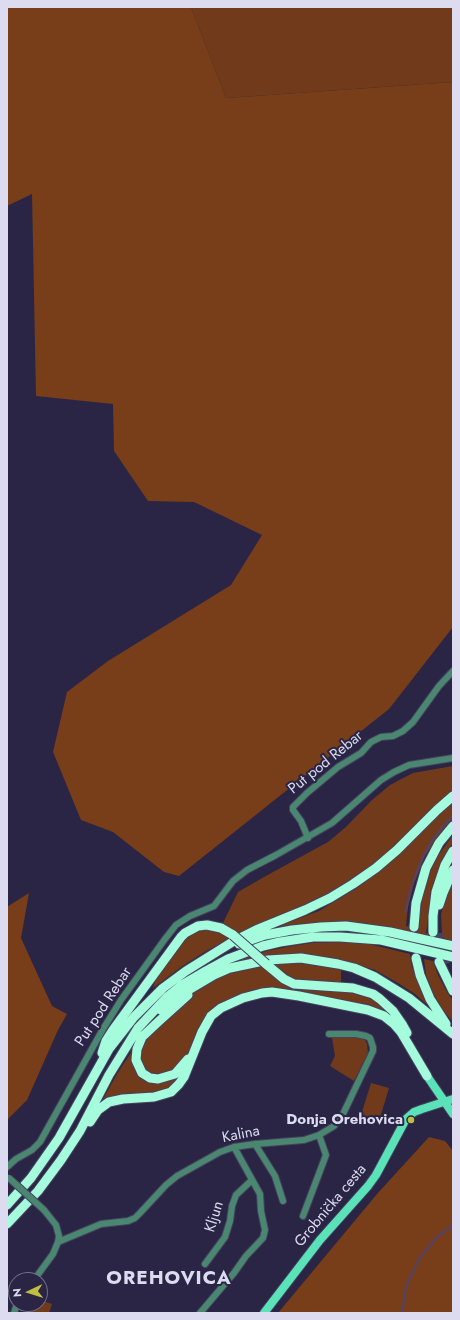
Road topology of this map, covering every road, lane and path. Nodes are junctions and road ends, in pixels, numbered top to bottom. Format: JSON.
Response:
{"nodes":[{"id":1,"x":453,"y":671,"type":"edge"},
{"id":2,"x":453,"y":758,"type":"edge"},
{"id":3,"x":453,"y":796,"type":"edge"},
{"id":4,"x":453,"y":826,"type":"edge"},
{"id":5,"x":308,"y":838,"type":"junction"},
{"id":6,"x":453,"y":851,"type":"edge"},
{"id":7,"x":453,"y":870,"type":"edge"},
{"id":8,"x":414,"y":927,"type":"dead end"},
{"id":9,"x":453,"y":946,"type":"edge"},
{"id":10,"x":210,"y":957,"type":"junction"},
{"id":11,"x":453,"y":957,"type":"edge"},
{"id":12,"x":416,"y":958,"type":"dead end"},
{"id":13,"x":453,"y":980,"type":"edge"},
{"id":14,"x":195,"y":986,"type":"junction"},
{"id":15,"x":453,"y":990,"type":"edge"},
{"id":16,"x":329,"y":1034,"type":"dead end"},
{"id":17,"x":453,"y":1034,"type":"edge"},
{"id":18,"x":128,"y":1044,"type":"junction"},
{"id":19,"x":195,"y":1049,"type":"junction"},
{"id":20,"x":413,"y":1052,"type":"junction"},
{"id":21,"x":100,"y":1063,"type":"junction"},
{"id":22,"x":427,"y":1076,"type":"joint"},
{"id":23,"x":453,"y":1099,"type":"edge"},
{"id":24,"x":444,"y":1102,"type":"junction"},
{"id":25,"x":453,"y":1114,"type":"edge"},
{"id":26,"x":319,"y":1135,"type":"junction"},
{"id":27,"x":72,"y":1143,"type":"junction"},
{"id":28,"x":255,"y":1144,"type":"junction"},
{"id":29,"x":234,"y":1147,"type":"junction"},
{"id":30,"x":7,"y":1167,"type":"edge"},
{"id":31,"x":8,"y":1178,"type":"edge"},
{"id":32,"x":252,"y":1180,"type":"junction"},
{"id":33,"x":283,"y":1200,"type":"dead end"},
{"id":34,"x":7,"y":1205,"type":"edge"},
{"id":35,"x":303,"y":1216,"type":"dead end"},
{"id":36,"x":7,"y":1224,"type":"edge"},
{"id":37,"x":58,"y":1242,"type":"junction"},
{"id":38,"x":205,"y":1264,"type":"dead end"},
{"id":39,"x":40,"y":1272,"type":"edge"},
{"id":40,"x":200,"y":1313,"type":"edge"},
{"id":41,"x":264,"y":1313,"type":"edge"}],
"edges":[{"from":1,"to":5,"type":"street","name":"Put pod Rebar"},
{"from":2,"to":5,"type":"street"},
{"from":3,"to":10,"type":"highway"},
{"from":4,"to":8,"type":"highway"},
{"from":5,"to":30,"type":"street","name":"Put pod Rebar"},
{"from":6,"to":7,"type":"highway"},
{"from":9,"to":10,"type":"highway"},
{"from":10,"to":21,"type":"highway"},
{"from":11,"to":18,"type":"highway"},
{"from":12,"to":17,"type":"highway"},
{"from":13,"to":15,"type":"highway"},
{"from":14,"to":17,"type":"highway"},
{"from":14,"to":18,"type":"highway"},
{"from":14,"to":19,"type":"highway"},
{"from":16,"to":26,"type":"street","name":"Kalina"},
{"from":18,"to":27,"type":"highway"},
{"from":19,"to":20,"type":"highway"},
{"from":19,"to":27,"type":"highway"},
{"from":20,"to":21,"type":"highway","bridge":true},
{"from":20,"to":22,"type":"highway"},
{"from":21,"to":34,"type":"highway"},
{"from":22,"to":24,"type":"main road"},
{"from":23,"to":24,"type":"main road","name":"Grobnička cesta"},
{"from":24,"to":25,"type":"main road"},
{"from":24,"to":41,"type":"main road","name":"Grobnička cesta"},
{"from":26,"to":28,"type":"street","name":"Kalina"},
{"from":26,"to":35,"type":"street"},
{"from":27,"to":36,"type":"highway"},
{"from":28,"to":29,"type":"street","name":"Kalina"},
{"from":28,"to":33,"type":"street"},
{"from":29,"to":32,"type":"street"},
{"from":29,"to":37,"type":"street","name":"Kalina"},
{"from":31,"to":37,"type":"street","bridge":true},
{"from":32,"to":38,"type":"street","name":"Kljun"},
{"from":32,"to":40,"type":"street"},
{"from":37,"to":39,"type":"street"}]}
